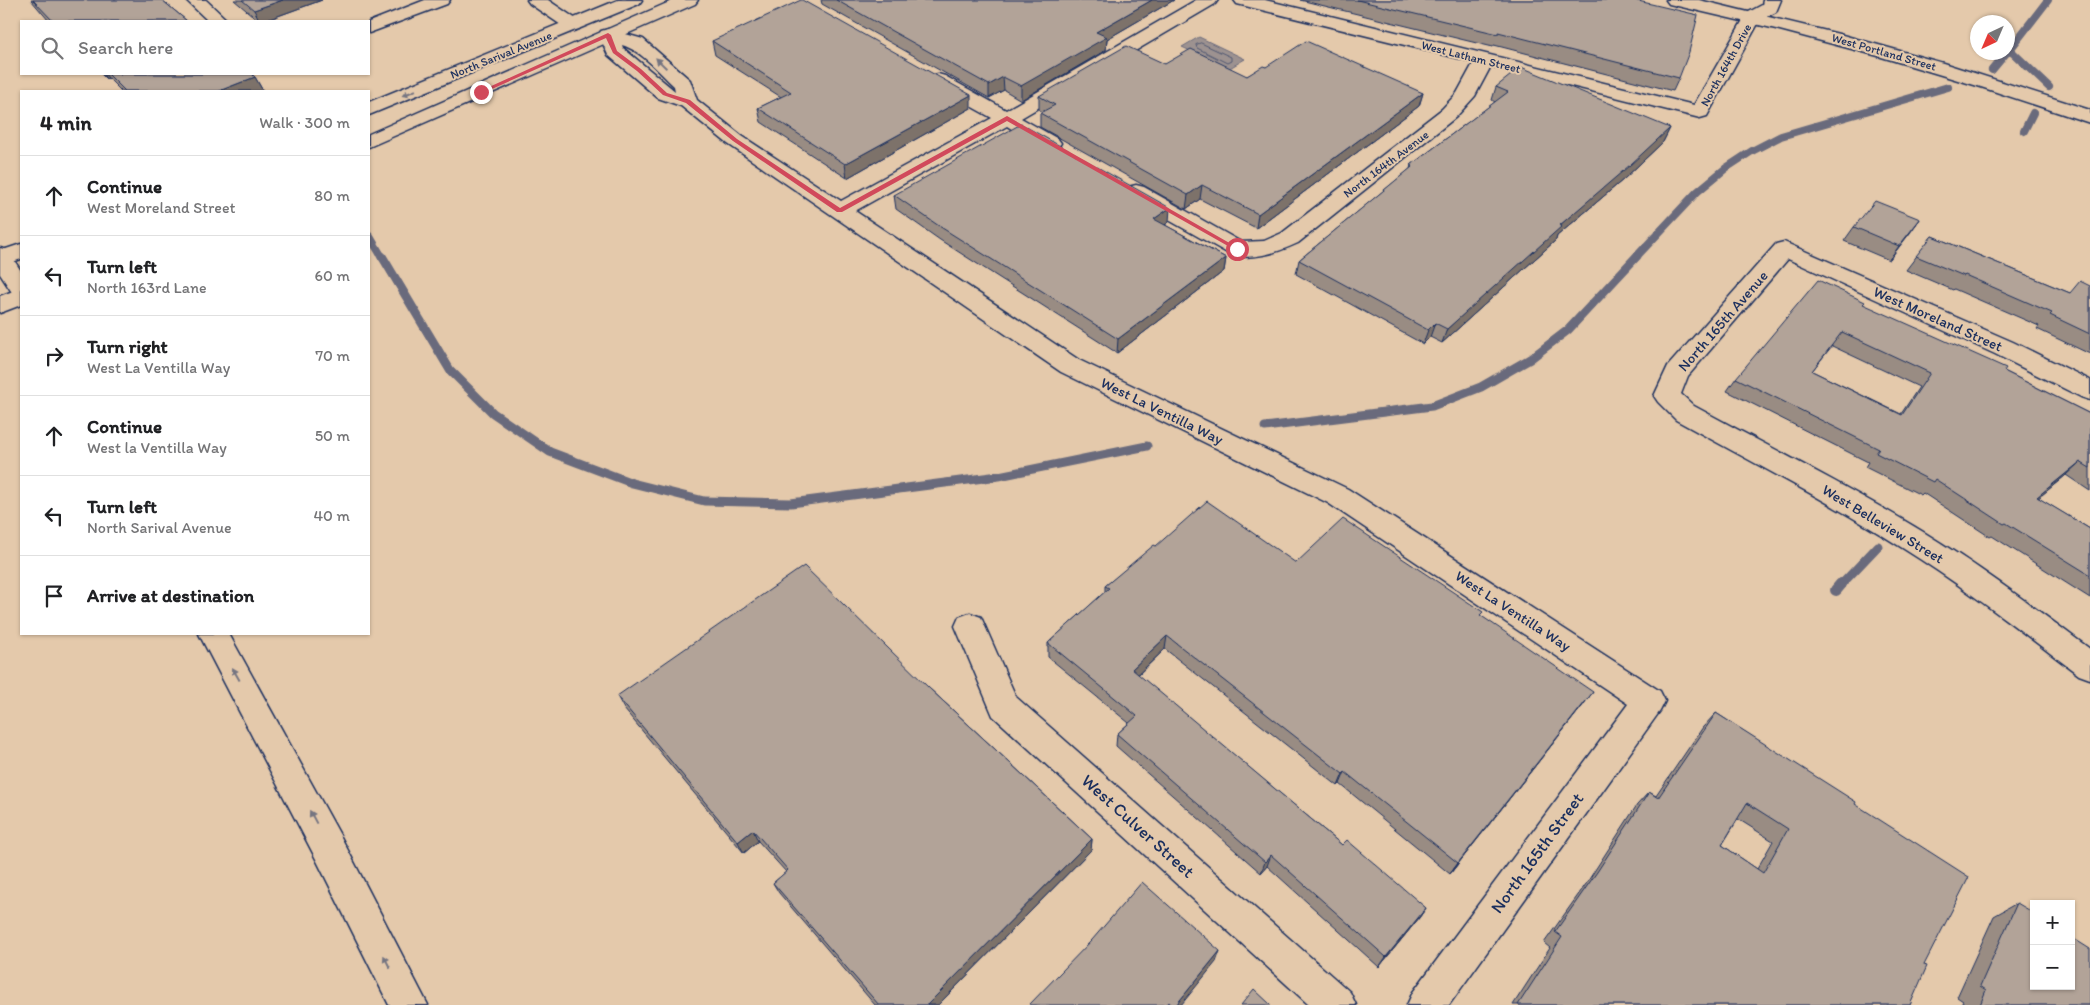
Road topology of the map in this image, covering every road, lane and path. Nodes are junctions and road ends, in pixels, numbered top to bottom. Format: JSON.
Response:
{"nodes":[{"id":1,"x":195,"y":0,"type":"edge"},
{"id":2,"x":441,"y":0,"type":"edge"},
{"id":3,"x":536,"y":0,"type":"edge"},
{"id":4,"x":633,"y":0,"type":"edge"},
{"id":5,"x":655,"y":0,"type":"edge"},
{"id":6,"x":689,"y":0,"type":"edge"},
{"id":7,"x":1209,"y":0,"type":"edge"},
{"id":8,"x":1242,"y":0,"type":"edge"},
{"id":9,"x":1675,"y":0,"type":"edge"},
{"id":10,"x":1740,"y":0,"type":"edge"},
{"id":11,"x":1772,"y":0,"type":"edge"},
{"id":12,"x":1753,"y":17,"type":"junction"},
{"id":13,"x":218,"y":20,"type":"edge"},
{"id":14,"x":573,"y":25,"type":"junction"},
{"id":15,"x":370,"y":28,"type":"edge"},
{"id":16,"x":608,"y":35,"type":"junction"},
{"id":17,"x":1485,"y":60,"type":"junction"},
{"id":18,"x":919,"y":69,"type":"edge"},
{"id":19,"x":481,"y":92,"type":"junction"},
{"id":20,"x":370,"y":109,"type":"edge"},
{"id":21,"x":1700,"y":112,"type":"joint"},
{"id":22,"x":2090,"y":117,"type":"edge"},
{"id":23,"x":1007,"y":118,"type":"junction"},
{"id":24,"x":370,"y":141,"type":"edge"},
{"id":25,"x":1070,"y":154,"type":"edge"},
{"id":26,"x":1119,"y":182,"type":"edge"},
{"id":27,"x":839,"y":211,"type":"junction"},
{"id":28,"x":1784,"y":250,"type":"joint"},
{"id":29,"x":6,"y":256,"type":"edge"},
{"id":30,"x":20,"y":287,"type":"edge"},
{"id":31,"x":20,"y":296,"type":"edge"},
{"id":32,"x":0,"y":305,"type":"edge"},
{"id":33,"x":2090,"y":391,"type":"edge"},
{"id":34,"x":1667,"y":396,"type":"joint"},
{"id":35,"x":970,"y":626,"type":"dead end"},
{"id":36,"x":215,"y":635,"type":"edge"},
{"id":37,"x":2090,"y":666,"type":"edge"},
{"id":38,"x":1649,"y":701,"type":"joint"},
{"id":39,"x":409,"y":1005,"type":"edge"},
{"id":40,"x":1337,"y":1005,"type":"edge"},
{"id":41,"x":1426,"y":1005,"type":"edge"}],
"edges":[{"from":1,"to":13,"type":"street"},
{"from":2,"to":15,"type":"street"},
{"from":3,"to":14,"type":"street"},
{"from":4,"to":14,"type":"street","name":"North Sarival Avenue"},
{"from":5,"to":16,"type":"street"},
{"from":6,"to":16,"type":"street","name":"North Sarival Avenue"},
{"from":7,"to":23,"type":"street"},
{"from":8,"to":17,"type":"street","name":"West Latham Street"},
{"from":9,"to":12,"type":"street","name":"West Portland Street"},
{"from":10,"to":12,"type":"street","name":"North 164th Drive"},
{"from":11,"to":12,"type":"street","name":"North 164th Drive"},
{"from":12,"to":21,"type":"street","name":"North 164th Drive"},
{"from":12,"to":22,"type":"street","name":"West Portland Street"},
{"from":14,"to":19,"type":"street"},
{"from":14,"to":20,"type":"street","name":"North Sarival Avenue","one_way":true},
{"from":16,"to":19,"type":"street","name":"North Sarival Avenue"},
{"from":16,"to":27,"type":"street","name":"West La Ventilla Way"},
{"from":17,"to":21,"type":"street","name":"West Latham Street"},
{"from":17,"to":26,"type":"street","name":"North 164th Avenue"},
{"from":18,"to":23,"type":"street"},
{"from":19,"to":24,"type":"street","name":"North Sarival Avenue"},
{"from":23,"to":25,"type":"street"},
{"from":23,"to":27,"type":"street"},
{"from":27,"to":38,"type":"street","name":"West La Ventilla Way"},
{"from":28,"to":33,"type":"street","name":"West Moreland Street"},
{"from":28,"to":34,"type":"street","name":"North 165th Avenue"},
{"from":29,"to":30,"type":"street"},
{"from":31,"to":32,"type":"street"},
{"from":34,"to":37,"type":"street","name":"West Belleview Street"},
{"from":35,"to":40,"type":"street","name":"West Culver Street"},
{"from":39,"to":36,"type":"street","one_way":true},
{"from":38,"to":41,"type":"street","name":"North 165th Street"}]}
